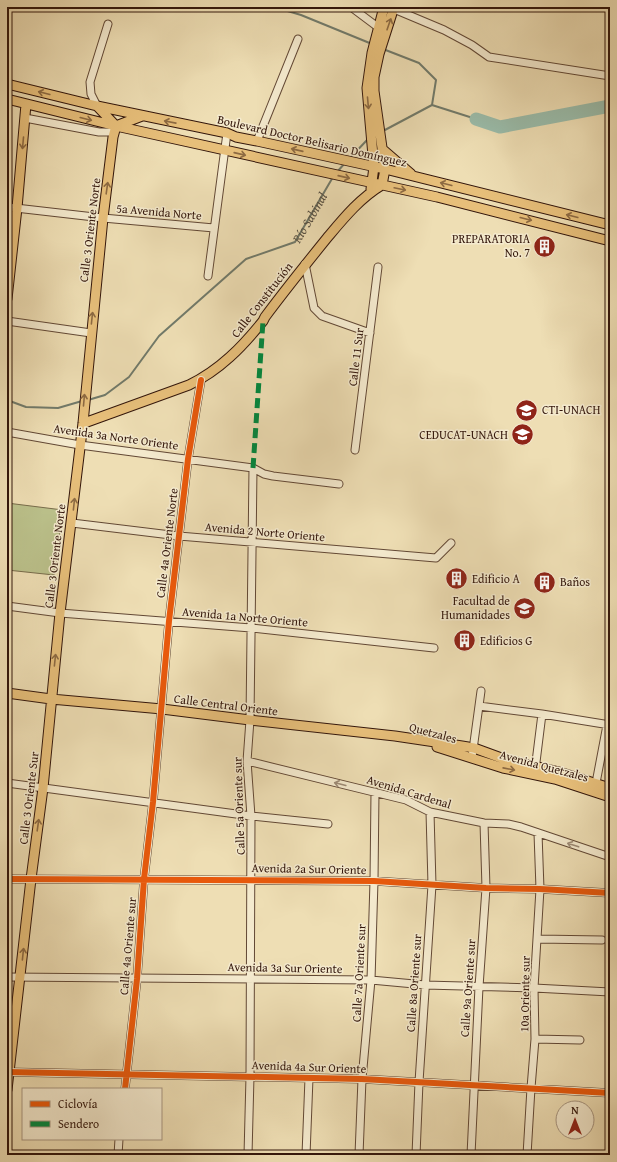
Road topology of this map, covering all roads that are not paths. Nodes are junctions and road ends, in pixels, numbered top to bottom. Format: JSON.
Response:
{"nodes":[{"id":1,"x":351,"y":7,"type":"edge"},
{"id":2,"x":384,"y":7,"type":"edge"},
{"id":3,"x":394,"y":8,"type":"edge"},
{"id":4,"x":108,"y":24,"type":"dead end"},
{"id":5,"x":379,"y":28,"type":"junction"},
{"id":6,"x":298,"y":39,"type":"dead end"},
{"id":7,"x":380,"y":39,"type":"junction"},
{"id":8,"x":610,"y":76,"type":"edge"},
{"id":9,"x":7,"y":84,"type":"edge"},
{"id":10,"x":7,"y":100,"type":"edge"},
{"id":11,"x":26,"y":104,"type":"junction"},
{"id":12,"x":97,"y":106,"type":"junction"},
{"id":13,"x":142,"y":116,"type":"junction"},
{"id":14,"x":25,"y":118,"type":"junction"},
{"id":15,"x":374,"y":125,"type":"junction"},
{"id":16,"x":116,"y":126,"type":"junction"},
{"id":17,"x":227,"y":133,"type":"junction"},
{"id":18,"x":257,"y":141,"type":"junction"},
{"id":19,"x":382,"y":146,"type":"junction"},
{"id":20,"x":225,"y":150,"type":"junction"},
{"id":21,"x":374,"y":166,"type":"junction"},
{"id":22,"x":385,"y":169,"type":"junction"},
{"id":23,"x":414,"y":176,"type":"junction"},
{"id":24,"x":382,"y":185,"type":"junction"},
{"id":25,"x":371,"y":188,"type":"junction"},
{"id":26,"x":7,"y":207,"type":"edge"},
{"id":27,"x":17,"y":208,"type":"junction"},
{"id":28,"x":103,"y":218,"type":"junction"},
{"id":29,"x":610,"y":225,"type":"edge"},
{"id":30,"x":214,"y":228,"type":"junction"},
{"id":31,"x":610,"y":241,"type":"edge"},
{"id":32,"x":305,"y":264,"type":"junction"},
{"id":33,"x":378,"y":267,"type":"dead end"},
{"id":34,"x":208,"y":276,"type":"dead end"},
{"id":35,"x":7,"y":299,"type":"edge"},
{"id":36,"x":7,"y":322,"type":"edge"},
{"id":37,"x":90,"y":333,"type":"junction"},
{"id":38,"x":370,"y":333,"type":"junction"},
{"id":39,"x":200,"y":380,"type":"junction"},
{"id":40,"x":85,"y":419,"type":"junction"},
{"id":41,"x":7,"y":432,"type":"edge"},
{"id":42,"x":80,"y":445,"type":"junction"},
{"id":43,"x":355,"y":450,"type":"dead end"},
{"id":44,"x":188,"y":459,"type":"junction"},
{"id":45,"x":253,"y":468,"type":"junction"},
{"id":46,"x":339,"y":484,"type":"dead end"},
{"id":47,"x":72,"y":523,"type":"junction"},
{"id":48,"x":179,"y":536,"type":"junction"},
{"id":49,"x":252,"y":541,"type":"junction"},
{"id":50,"x":451,"y":543,"type":"dead end"},
{"id":51,"x":7,"y":606,"type":"edge"},
{"id":52,"x":60,"y":613,"type":"junction"},
{"id":53,"x":169,"y":622,"type":"junction"},
{"id":54,"x":251,"y":628,"type":"junction"},
{"id":55,"x":434,"y":648,"type":"dead end"},
{"id":56,"x":481,"y":691,"type":"dead end"},
{"id":57,"x":7,"y":693,"type":"edge"},
{"id":58,"x":51,"y":699,"type":"junction"},
{"id":59,"x":479,"y":706,"type":"junction"},
{"id":60,"x":162,"y":709,"type":"junction"},
{"id":61,"x":542,"y":714,"type":"junction"},
{"id":62,"x":250,"y":720,"type":"junction"},
{"id":63,"x":608,"y":725,"type":"edge"},
{"id":64,"x":395,"y":736,"type":"joint"},
{"id":65,"x":473,"y":753,"type":"junction"},
{"id":66,"x":247,"y":760,"type":"junction"},
{"id":67,"x":535,"y":770,"type":"junction"},
{"id":68,"x":7,"y":783,"type":"edge"},
{"id":69,"x":596,"y":784,"type":"junction"},
{"id":70,"x":43,"y":788,"type":"junction"},
{"id":71,"x":610,"y":788,"type":"edge"},
{"id":72,"x":375,"y":792,"type":"junction"},
{"id":73,"x":610,"y":797,"type":"edge"},
{"id":74,"x":153,"y":802,"type":"junction"},
{"id":75,"x":430,"y":812,"type":"junction"},
{"id":76,"x":251,"y":816,"type":"junction"},
{"id":77,"x":484,"y":823,"type":"junction"},
{"id":78,"x":328,"y":824,"type":"dead end"},
{"id":79,"x":538,"y":833,"type":"junction"},
{"id":80,"x":610,"y":857,"type":"edge"},
{"id":81,"x":144,"y":878,"type":"junction"},
{"id":82,"x":7,"y":879,"type":"edge"},
{"id":83,"x":31,"y":879,"type":"junction"},
{"id":84,"x":252,"y":879,"type":"junction"},
{"id":85,"x":374,"y":881,"type":"junction"},
{"id":86,"x":432,"y":885,"type":"junction"},
{"id":87,"x":486,"y":888,"type":"junction"},
{"id":88,"x":540,"y":889,"type":"junction"},
{"id":89,"x":610,"y":893,"type":"edge"},
{"id":90,"x":538,"y":939,"type":"junction"},
{"id":91,"x":602,"y":940,"type":"dead end"},
{"id":92,"x":7,"y":977,"type":"edge"},
{"id":93,"x":20,"y":977,"type":"junction"},
{"id":94,"x":251,"y":978,"type":"junction"},
{"id":95,"x":137,"y":979,"type":"junction"},
{"id":96,"x":371,"y":980,"type":"junction"},
{"id":97,"x":425,"y":985,"type":"junction"},
{"id":98,"x":479,"y":987,"type":"junction"},
{"id":99,"x":534,"y":988,"type":"junction"},
{"id":100,"x":610,"y":992,"type":"edge"},
{"id":101,"x":535,"y":1039,"type":"junction"},
{"id":102,"x":580,"y":1040,"type":"dead end"},
{"id":103,"x":8,"y":1072,"type":"edge"},
{"id":104,"x":126,"y":1075,"type":"junction"},
{"id":105,"x":250,"y":1076,"type":"junction"},
{"id":106,"x":309,"y":1078,"type":"junction"},
{"id":107,"x":362,"y":1079,"type":"junction"},
{"id":108,"x":419,"y":1082,"type":"junction"},
{"id":109,"x":474,"y":1085,"type":"junction"},
{"id":110,"x":125,"y":1088,"type":"edge"},
{"id":111,"x":530,"y":1088,"type":"junction"},
{"id":112,"x":7,"y":1090,"type":"edge"},
{"id":113,"x":610,"y":1092,"type":"edge"},
{"id":114,"x":119,"y":1140,"type":"edge"},
{"id":115,"x":118,"y":1155,"type":"edge"},
{"id":116,"x":248,"y":1155,"type":"edge"},
{"id":117,"x":306,"y":1155,"type":"edge"},
{"id":118,"x":359,"y":1155,"type":"edge"},
{"id":119,"x":416,"y":1155,"type":"edge"},
{"id":120,"x":471,"y":1155,"type":"edge"},
{"id":121,"x":527,"y":1155,"type":"edge"}],
"edges":[{"from":1,"to":5,"type":"street"},
{"from":2,"to":5,"type":"main road"},
{"from":7,"to":3,"type":"main road","one_way":true},
{"from":3,"to":8,"type":"street"},
{"from":4,"to":12,"type":"street"},
{"from":5,"to":7,"type":"main road"},
{"from":6,"to":18,"type":"street"},
{"from":7,"to":15,"type":"main road"},
{"from":12,"to":9,"type":"main road","name":"Boulevard Doctor Belisario Domínguez","one_way":true},
{"from":10,"to":11,"type":"main road"},
{"from":11,"to":14,"type":"main road"},
{"from":11,"to":16,"type":"main road","one_way":true},
{"from":12,"to":13,"type":"main road","name":"Boulevard Doctor Belisario Domínguez"},
{"from":12,"to":16,"type":"main road"},
{"from":13,"to":16,"type":"main road"},
{"from":17,"to":13,"type":"main road","name":"Boulevard Doctor Belisario Domínguez","one_way":true},
{"from":14,"to":16,"type":"street"},
{"from":14,"to":27,"type":"main road","one_way":true},
{"from":15,"to":19,"type":"main road"},
{"from":15,"to":21,"type":"main road"},
{"from":16,"to":20,"type":"main road"},
{"from":28,"to":16,"type":"main road","name":"Calle 3 Oriente Norte","one_way":true},
{"from":17,"to":18,"type":"main road","name":"Boulevard Doctor Belisario Domínguez"},
{"from":17,"to":20,"type":"street"},
{"from":21,"to":18,"type":"main road","name":"Boulevard Doctor Belisario Domínguez","one_way":true},
{"from":19,"to":22,"type":"main road"},
{"from":19,"to":23,"type":"main road"},
{"from":20,"to":25,"type":"main road","one_way":true},
{"from":20,"to":30,"type":"street"},
{"from":21,"to":22,"type":"main road","name":"Boulevard Doctor Belisario Domínguez"},
{"from":21,"to":25,"type":"main road"},
{"from":22,"to":23,"type":"main road","name":"Boulevard Doctor Belisario Domínguez"},
{"from":22,"to":24,"type":"main road"},
{"from":29,"to":23,"type":"main road","name":"Boulevard Doctor Belisario Domínguez","one_way":true},
{"from":24,"to":25,"type":"main road","name":"Calle Constitución"},
{"from":24,"to":31,"type":"main road","one_way":true},
{"from":25,"to":32,"type":"main road","name":"Calle Constitución"},
{"from":26,"to":27,"type":"street","name":"5a Avenida Norte"},
{"from":27,"to":28,"type":"street","name":"5a Avenida Norte"},
{"from":27,"to":35,"type":"main road"},
{"from":28,"to":30,"type":"street","name":"5a Avenida Norte"},
{"from":37,"to":28,"type":"main road","name":"Calle 3 Oriente Norte","one_way":true},
{"from":30,"to":34,"type":"street"},
{"from":32,"to":38,"type":"street"},
{"from":32,"to":39,"type":"main road","name":"Calle Constitución"},
{"from":33,"to":38,"type":"street","name":"Calle 11 Sur"},
{"from":36,"to":37,"type":"street"},
{"from":40,"to":37,"type":"main road","name":"Calle 3 Oriente Norte","one_way":true},
{"from":38,"to":43,"type":"street","name":"Calle 11 Sur"},
{"from":39,"to":40,"type":"main road","name":"Calle Constitución"},
{"from":39,"to":44,"type":"street","name":"Calle 4a Oriente Norte"},
{"from":40,"to":42,"type":"main road","name":"Calle 3 Oriente Norte"},
{"from":41,"to":42,"type":"street","name":"Avenida 3a Norte Oriente"},
{"from":42,"to":44,"type":"street","name":"Avenida 3a Norte Oriente"},
{"from":47,"to":42,"type":"main road","name":"Calle 3 Oriente Norte","one_way":true},
{"from":44,"to":45,"type":"street","name":"Avenida 3a Norte Oriente"},
{"from":44,"to":48,"type":"street","name":"Calle 4a Oriente Norte"},
{"from":45,"to":46,"type":"street","name":"Avenida 3a Norte Oriente"},
{"from":45,"to":49,"type":"street","name":"Calle 5a Oriente sur"},
{"from":47,"to":48,"type":"street","name":"Avenida 2 Norte Oriente"},
{"from":47,"to":52,"type":"main road","name":"Calle 3 Oriente Norte"},
{"from":48,"to":49,"type":"street","name":"Avenida 2 Norte Oriente"},
{"from":48,"to":53,"type":"street","name":"Calle 4a Oriente Norte"},
{"from":49,"to":50,"type":"street","name":"Avenida 2 Norte Oriente"},
{"from":49,"to":54,"type":"street","name":"Calle 5a Oriente sur"},
{"from":51,"to":52,"type":"street","name":"Avenida 1a Norte Oriente"},
{"from":52,"to":53,"type":"street","name":"Avenida 1a Norte Oriente"},
{"from":58,"to":52,"type":"main road","name":"Calle 3 Oriente Norte","one_way":true},
{"from":53,"to":54,"type":"street","name":"Avenida 1a Norte Oriente"},
{"from":53,"to":60,"type":"street","name":"Calle 4a Oriente Norte"},
{"from":54,"to":55,"type":"street","name":"Avenida 1a Norte Oriente"},
{"from":54,"to":62,"type":"street","name":"Calle 5a Oriente sur"},
{"from":56,"to":59,"type":"street"},
{"from":57,"to":58,"type":"main road","name":"Calle Central Oriente"},
{"from":58,"to":60,"type":"main road","name":"Calle Central Oriente"},
{"from":58,"to":70,"type":"main road","name":"Calle 3 Oriente Sur"},
{"from":59,"to":61,"type":"street"},
{"from":59,"to":65,"type":"street"},
{"from":60,"to":62,"type":"main road","name":"Calle Central Oriente"},
{"from":60,"to":74,"type":"street","name":"Calle 4a Oriente sur"},
{"from":61,"to":63,"type":"street"},
{"from":61,"to":67,"type":"street"},
{"from":62,"to":64,"type":"main road","name":"Calle Central Oriente"},
{"from":62,"to":66,"type":"street","name":"Calle 5a Oriente sur"},
{"from":63,"to":69,"type":"street"},
{"from":64,"to":65,"type":"main road","name":"Quetzales"},
{"from":65,"to":67,"type":"main road","name":"Avenida Quetzales"},
{"from":72,"to":66,"type":"street","name":"Avenida Cardenal","one_way":true},
{"from":66,"to":76,"type":"street","name":"Calle 5a Oriente sur"},
{"from":67,"to":69,"type":"main road","name":"Avenida Quetzales"},
{"from":67,"to":73,"type":"main road","name":"Avenida Quetzales"},
{"from":68,"to":70,"type":"street"},
{"from":69,"to":71,"type":"main road","name":"Avenida Quetzales"},
{"from":70,"to":74,"type":"street"},
{"from":83,"to":70,"type":"main road","name":"Calle 3 Oriente Sur","one_way":true},
{"from":72,"to":75,"type":"street","name":"Avenida Cardenal"},
{"from":72,"to":85,"type":"street","name":"Calle 7a Oriente sur"},
{"from":74,"to":76,"type":"street"},
{"from":74,"to":81,"type":"street","name":"Calle 4a Oriente sur"},
{"from":75,"to":77,"type":"street","name":"Avenida Cardenal"},
{"from":75,"to":86,"type":"street","name":"Calle 8a Oriente sur"},
{"from":76,"to":78,"type":"street"},
{"from":76,"to":84,"type":"street","name":"Calle 5a Oriente sur"},
{"from":77,"to":79,"type":"street","name":"Avenida Cardenal"},
{"from":77,"to":87,"type":"street","name":"Calle 9a Oriente sur"},
{"from":80,"to":79,"type":"street","name":"Avenida Cardenal","one_way":true},
{"from":79,"to":88,"type":"street","name":"10a Oriente sur"},
{"from":81,"to":83,"type":"street","name":"Avenida 2a Sur Oriente"},
{"from":81,"to":84,"type":"street","name":"Avenida 2a Sur Oriente"},
{"from":81,"to":95,"type":"street","name":"Calle 4a Oriente sur"},
{"from":82,"to":83,"type":"street","name":"Avenida 2a Sur Oriente"},
{"from":93,"to":83,"type":"main road","name":"Calle 3 Oriente Sur","one_way":true},
{"from":84,"to":85,"type":"street","name":"Avenida 2a Sur Oriente"},
{"from":84,"to":94,"type":"street","name":"Calle 5a Oriente sur"},
{"from":85,"to":86,"type":"street","name":"Avenida 2a Sur Oriente"},
{"from":85,"to":96,"type":"street","name":"Calle 7a Oriente sur"},
{"from":86,"to":87,"type":"street","name":"Avenida 2a Sur Oriente"},
{"from":86,"to":97,"type":"street","name":"Calle 8a Oriente sur"},
{"from":87,"to":88,"type":"street","name":"Avenida 2a Sur Oriente"},
{"from":87,"to":98,"type":"street","name":"Calle 9a Oriente sur"},
{"from":88,"to":89,"type":"street","name":"Avenida 2a Sur Oriente"},
{"from":88,"to":90,"type":"street","name":"10a Oriente sur"},
{"from":90,"to":91,"type":"street"},
{"from":90,"to":99,"type":"street","name":"10a Oriente sur"},
{"from":92,"to":93,"type":"street","name":"Avenida 3a Sur Oriente"},
{"from":93,"to":95,"type":"street","name":"Avenida 3a Sur Oriente"},
{"from":93,"to":103,"type":"main road","name":"Calle 3 Oriente Sur"},
{"from":94,"to":95,"type":"street","name":"Avenida 3a Sur Oriente"},
{"from":94,"to":96,"type":"street","name":"Avenida 3a Sur Oriente"},
{"from":94,"to":105,"type":"street","name":"Calle 5a Oriente sur"},
{"from":95,"to":104,"type":"street","name":"Calle 4a Oriente sur"},
{"from":96,"to":97,"type":"street","name":"Avenida 3a Sur Oriente"},
{"from":96,"to":107,"type":"street","name":"Calle 7a Oriente sur"},
{"from":97,"to":98,"type":"street","name":"Avenida 3a Sur Oriente"},
{"from":97,"to":108,"type":"street","name":"Calle 8a Oriente sur"},
{"from":98,"to":99,"type":"street","name":"Avenida 3a Sur Oriente"},
{"from":98,"to":109,"type":"street","name":"Calle 9a Oriente sur"},
{"from":99,"to":100,"type":"street","name":"Avenida 3a Sur Oriente"},
{"from":99,"to":101,"type":"street","name":"10a Oriente sur"},
{"from":101,"to":102,"type":"street"},
{"from":101,"to":111,"type":"street","name":"10a Oriente sur"},
{"from":103,"to":104,"type":"street","name":"Avenida 4a Sur Oriente"},
{"from":103,"to":112,"type":"main road","name":"Calle 3 Oriente Sur"},
{"from":104,"to":105,"type":"street","name":"Avenida 4a Sur Oriente"},
{"from":104,"to":110,"type":"street","name":"Calle 4a Oriente sur"},
{"from":105,"to":106,"type":"street","name":"Avenida 4a Sur Oriente"},
{"from":105,"to":116,"type":"street","name":"Calle 5a Oriente sur"},
{"from":106,"to":107,"type":"street","name":"Avenida 4a Sur Oriente"},
{"from":106,"to":117,"type":"street"},
{"from":107,"to":108,"type":"street","name":"Avenida 4a Sur Oriente"},
{"from":107,"to":118,"type":"street","name":"Calle 7a Oriente sur"},
{"from":108,"to":109,"type":"street","name":"Avenida 4a Sur Oriente"},
{"from":108,"to":119,"type":"street","name":"Calle 8a Oriente sur"},
{"from":109,"to":111,"type":"street","name":"Avenida 4a Sur Oriente"},
{"from":109,"to":120,"type":"street","name":"Calle 9a Oriente sur"},
{"from":111,"to":113,"type":"street","name":"Avenida 4a Sur Oriente"},
{"from":111,"to":121,"type":"street","name":"10a Oriente sur"},
{"from":114,"to":115,"type":"street"}]}
